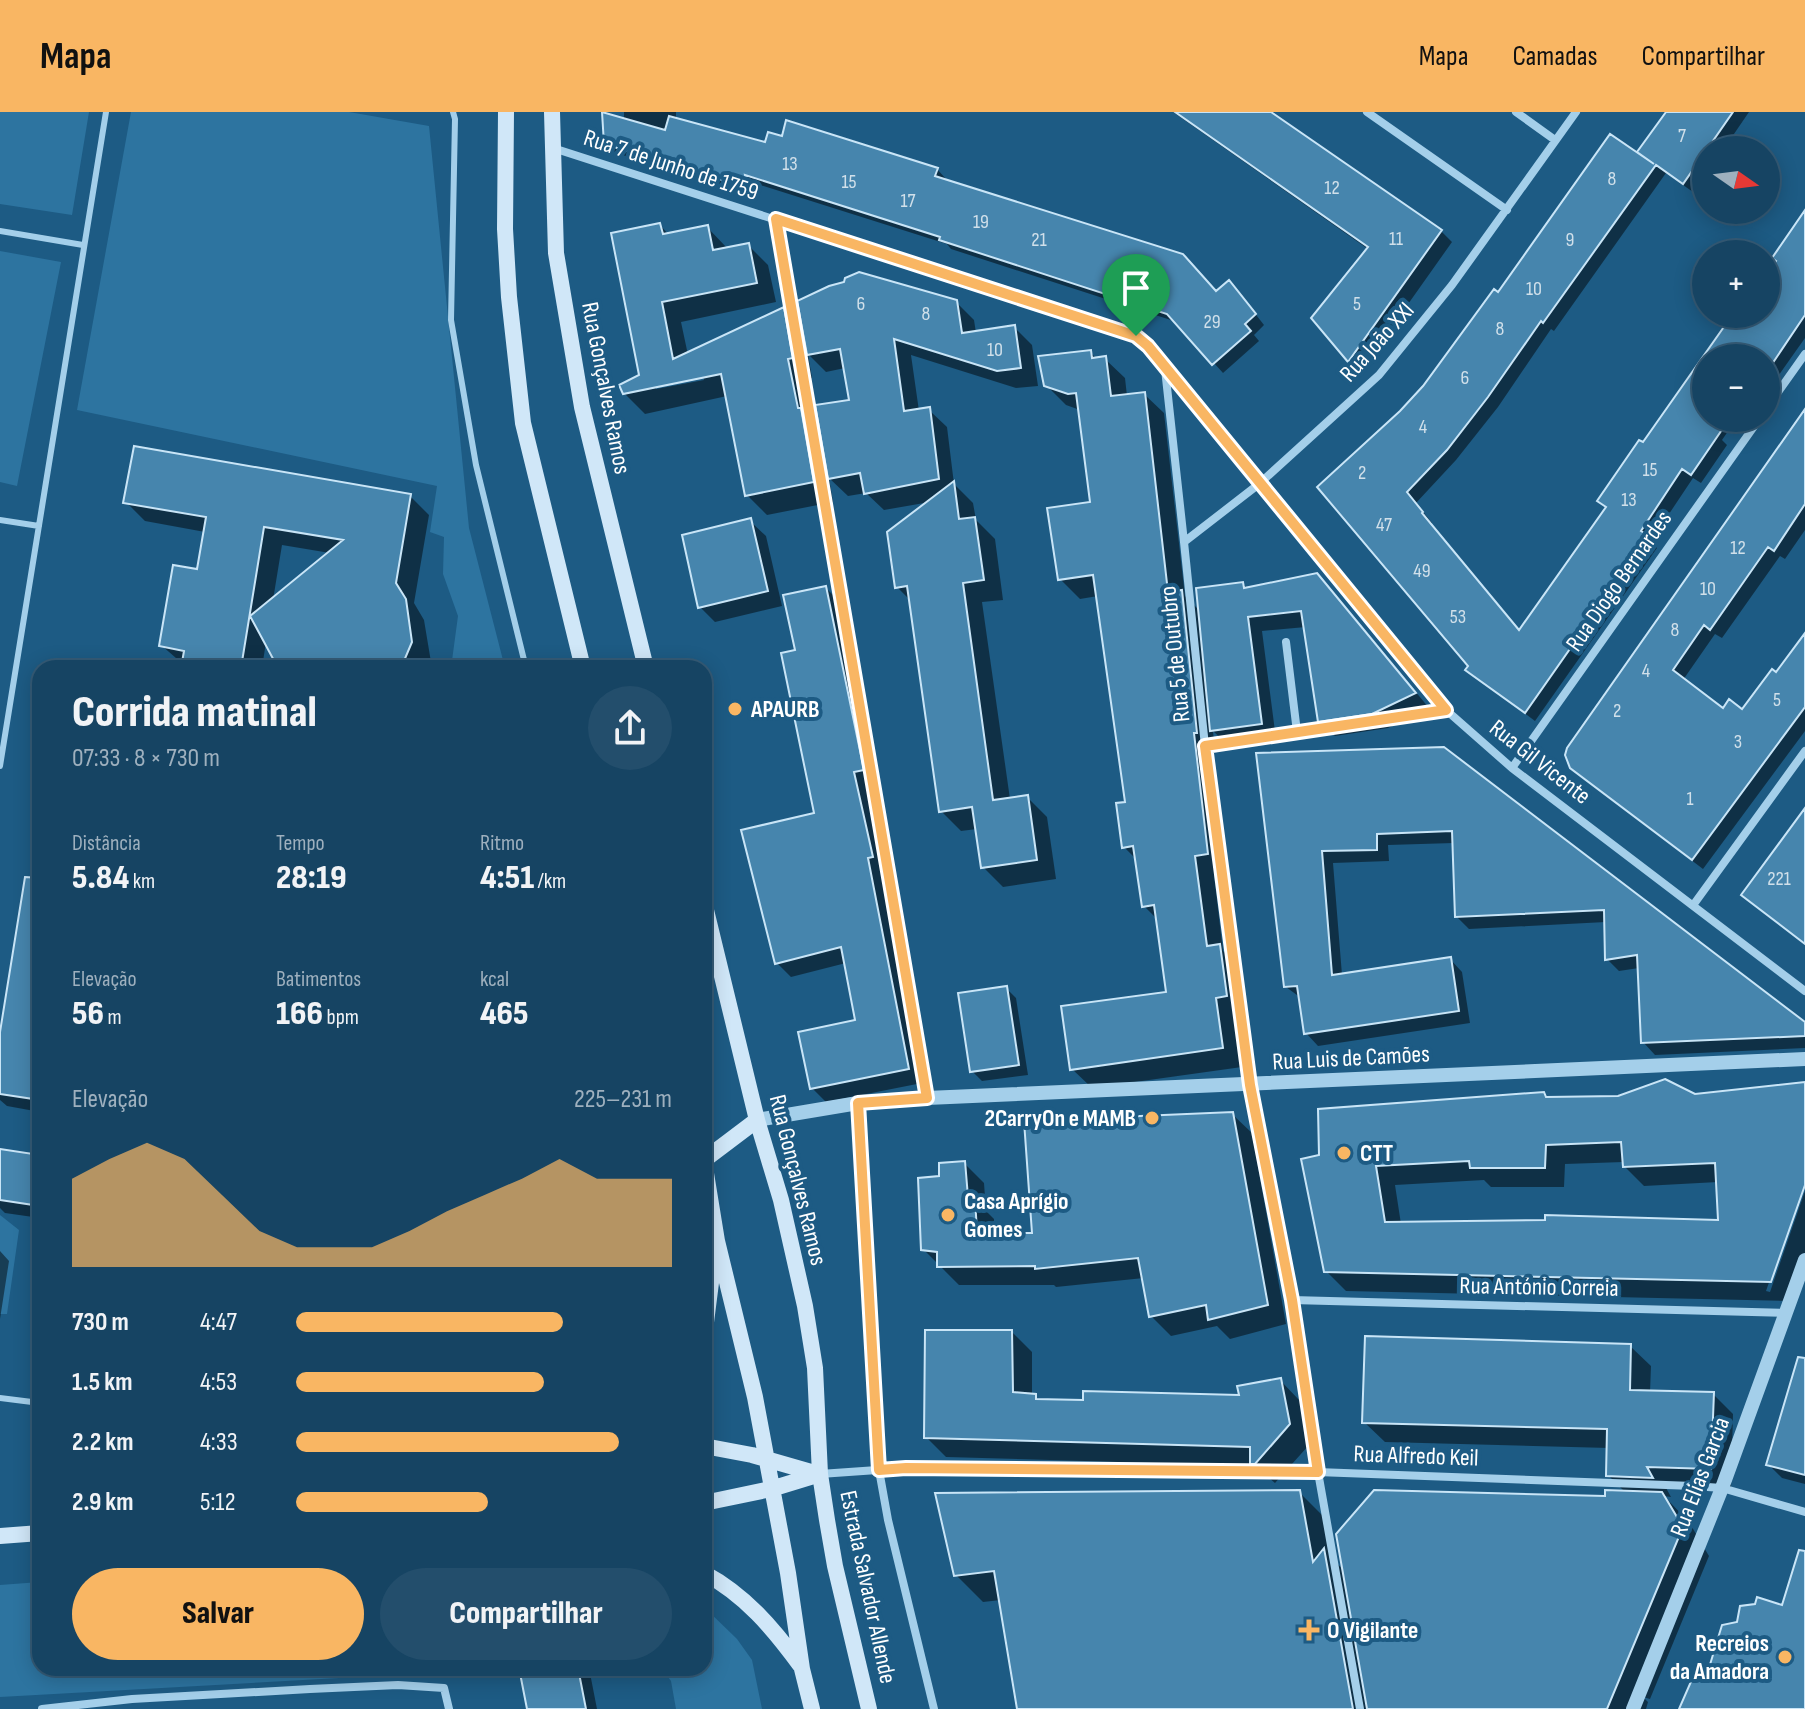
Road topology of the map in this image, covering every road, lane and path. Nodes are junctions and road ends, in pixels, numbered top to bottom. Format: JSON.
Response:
{"nodes":[{"id":1,"x":106,"y":112,"type":"edge"},
{"id":2,"x":453,"y":112,"type":"edge"},
{"id":3,"x":506,"y":112,"type":"edge"},
{"id":4,"x":552,"y":112,"type":"edge"},
{"id":5,"x":1367,"y":112,"type":"edge"},
{"id":6,"x":1516,"y":112,"type":"edge"},
{"id":7,"x":1576,"y":112,"type":"edge"},
{"id":8,"x":1555,"y":140,"type":"junction"},
{"id":9,"x":553,"y":148,"type":"junction"},
{"id":10,"x":1507,"y":210,"type":"junction"},
{"id":11,"x":776,"y":219,"type":"junction"},
{"id":12,"x":0,"y":231,"type":"edge"},
{"id":13,"x":83,"y":245,"type":"junction"},
{"id":14,"x":1805,"y":354,"type":"edge"},
{"id":15,"x":1165,"y":368,"type":"junction"},
{"id":16,"x":1780,"y":389,"type":"edge"},
{"id":17,"x":1750,"y":432,"type":"edge"},
{"id":18,"x":1259,"y":484,"type":"junction"},
{"id":19,"x":0,"y":520,"type":"edge"},
{"id":20,"x":39,"y":526,"type":"junction"},
{"id":21,"x":1184,"y":542,"type":"junction"},
{"id":22,"x":1286,"y":642,"type":"dead end"},
{"id":23,"x":524,"y":660,"type":"edge"},
{"id":24,"x":581,"y":660,"type":"edge"},
{"id":25,"x":644,"y":660,"type":"edge"},
{"id":26,"x":1446,"y":710,"type":"junction"},
{"id":27,"x":1297,"y":732,"type":"junction"},
{"id":28,"x":1205,"y":746,"type":"junction"},
{"id":29,"x":1805,"y":751,"type":"edge"},
{"id":30,"x":0,"y":766,"type":"edge"},
{"id":31,"x":1512,"y":768,"type":"junction"},
{"id":32,"x":1694,"y":904,"type":"junction"},
{"id":33,"x":712,"y":935,"type":"edge"},
{"id":34,"x":1805,"y":991,"type":"edge"},
{"id":35,"x":1805,"y":1059,"type":"edge"},
{"id":36,"x":1250,"y":1085,"type":"junction"},
{"id":37,"x":927,"y":1098,"type":"junction"},
{"id":38,"x":858,"y":1103,"type":"junction"},
{"id":39,"x":757,"y":1120,"type":"junction"},
{"id":40,"x":712,"y":1155,"type":"edge"},
{"id":41,"x":712,"y":1210,"type":"edge"},
{"id":42,"x":717,"y":1241,"type":"junction"},
{"id":43,"x":1805,"y":1260,"type":"edge"},
{"id":44,"x":712,"y":1278,"type":"edge"},
{"id":45,"x":1292,"y":1300,"type":"junction"},
{"id":46,"x":1785,"y":1313,"type":"junction"},
{"id":47,"x":0,"y":1398,"type":"edge"},
{"id":48,"x":32,"y":1402,"type":"edge"},
{"id":49,"x":712,"y":1448,"type":"edge"},
{"id":50,"x":766,"y":1459,"type":"junction"},
{"id":51,"x":879,"y":1470,"type":"junction"},
{"id":52,"x":1318,"y":1472,"type":"junction"},
{"id":53,"x":820,"y":1474,"type":"junction"},
{"id":54,"x":1722,"y":1488,"type":"junction"},
{"id":55,"x":771,"y":1489,"type":"junction"},
{"id":56,"x":712,"y":1501,"type":"edge"},
{"id":57,"x":1805,"y":1512,"type":"edge"},
{"id":58,"x":32,"y":1534,"type":"edge"},
{"id":59,"x":0,"y":1536,"type":"edge"},
{"id":60,"x":712,"y":1577,"type":"edge"},
{"id":61,"x":802,"y":1669,"type":"junction"},
{"id":62,"x":42,"y":1709,"type":"edge"},
{"id":63,"x":449,"y":1709,"type":"edge"},
{"id":64,"x":812,"y":1709,"type":"edge"},
{"id":65,"x":869,"y":1709,"type":"edge"},
{"id":66,"x":934,"y":1709,"type":"edge"},
{"id":67,"x":1360,"y":1709,"type":"edge"},
{"id":68,"x":1633,"y":1709,"type":"edge"}],
"edges":[{"from":1,"to":13,"type":"lane"},
{"from":2,"to":23,"type":"lane"},
{"from":3,"to":24,"type":"main road"},
{"from":4,"to":9,"type":"main road","name":"Rua Gonçalves Ramos"},
{"from":5,"to":10,"type":"street"},
{"from":6,"to":8,"type":"street"},
{"from":7,"to":8,"type":"street","name":"Rua João XXI"},
{"from":8,"to":10,"type":"street","name":"Rua João XXI"},
{"from":9,"to":11,"type":"street","name":"Rua 7 de Junho de 1759"},
{"from":9,"to":25,"type":"main road","name":"Rua Gonçalves Ramos"},
{"from":10,"to":18,"type":"street","name":"Rua João XXI"},
{"from":11,"to":15,"type":"street","name":"Rua 7 de Junho de 1759"},
{"from":11,"to":37,"type":"street"},
{"from":12,"to":13,"type":"lane"},
{"from":13,"to":20,"type":"lane"},
{"from":14,"to":16,"type":"street"},
{"from":15,"to":18,"type":"street","name":"Rua 7 de Junho de 1759"},
{"from":15,"to":21,"type":"street","name":"Rua 5 de Outubro"},
{"from":17,"to":31,"type":"street","name":"Rua Diogo Bernardes"},
{"from":18,"to":21,"type":"street"},
{"from":18,"to":26,"type":"street","name":"Rua 7 de Junho de 1759"},
{"from":19,"to":20,"type":"lane"},
{"from":20,"to":30,"type":"lane"},
{"from":21,"to":28,"type":"street","name":"Rua 5 de Outubro"},
{"from":22,"to":27,"type":"street"},
{"from":26,"to":27,"type":"street"},
{"from":26,"to":31,"type":"street","name":"Rua Gil Vicente"},
{"from":27,"to":28,"type":"street"},
{"from":28,"to":36,"type":"street","name":"Rua 5 de Outubro"},
{"from":29,"to":32,"type":"street"},
{"from":31,"to":32,"type":"street","name":"Rua Gil Vicente"},
{"from":32,"to":34,"type":"street","name":"Rua Gil Vicente"},
{"from":33,"to":39,"type":"main road","name":"Rua Gonçalves Ramos"},
{"from":35,"to":36,"type":"street","name":"Rua Luis de Camões"},
{"from":36,"to":37,"type":"street","name":"Rua Luis de Camões"},
{"from":36,"to":45,"type":"street","name":"Rua 5 de Outubro"},
{"from":37,"to":38,"type":"street","name":"Rua Luis de Camões"},
{"from":38,"to":39,"type":"street","name":"Rua Luis de Camões"},
{"from":38,"to":51,"type":"street"},
{"from":39,"to":40,"type":"main road"},
{"from":39,"to":53,"type":"main road","name":"Rua Gonçalves Ramos"},
{"from":41,"to":42,"type":"main road"},
{"from":42,"to":44,"type":"main road"},
{"from":42,"to":50,"type":"main road"},
{"from":43,"to":46,"type":"street","name":"Rua Elias Garcia"},
{"from":45,"to":46,"type":"street","name":"Rua António Correia"},
{"from":45,"to":52,"type":"street","name":"Rua 5 de Outubro"},
{"from":46,"to":54,"type":"street","name":"Rua Elias Garcia"},
{"from":47,"to":48,"type":"lane"},
{"from":49,"to":50,"type":"main road"},
{"from":50,"to":53,"type":"main road"},
{"from":50,"to":55,"type":"main road"},
{"from":51,"to":52,"type":"street","name":"Rua Alfredo Keil"},
{"from":51,"to":53,"type":"street","name":"Rua Alfredo Keil"},
{"from":51,"to":66,"type":"street"},
{"from":52,"to":54,"type":"street","name":"Rua Alfredo Keil"},
{"from":52,"to":67,"type":"street","name":"Rua 5 de Outubro"},
{"from":53,"to":55,"type":"main road"},
{"from":53,"to":65,"type":"main road","name":"Estrada Salvador Allende"},
{"from":54,"to":57,"type":"street","name":"Rua Alfredo Keil"},
{"from":54,"to":68,"type":"street","name":"Rua Elias Garcia"},
{"from":55,"to":56,"type":"main road"},
{"from":55,"to":61,"type":"main road"},
{"from":58,"to":59,"type":"main road"},
{"from":60,"to":61,"type":"main road"},
{"from":61,"to":64,"type":"main road"},
{"from":62,"to":63,"type":"street"}]}
